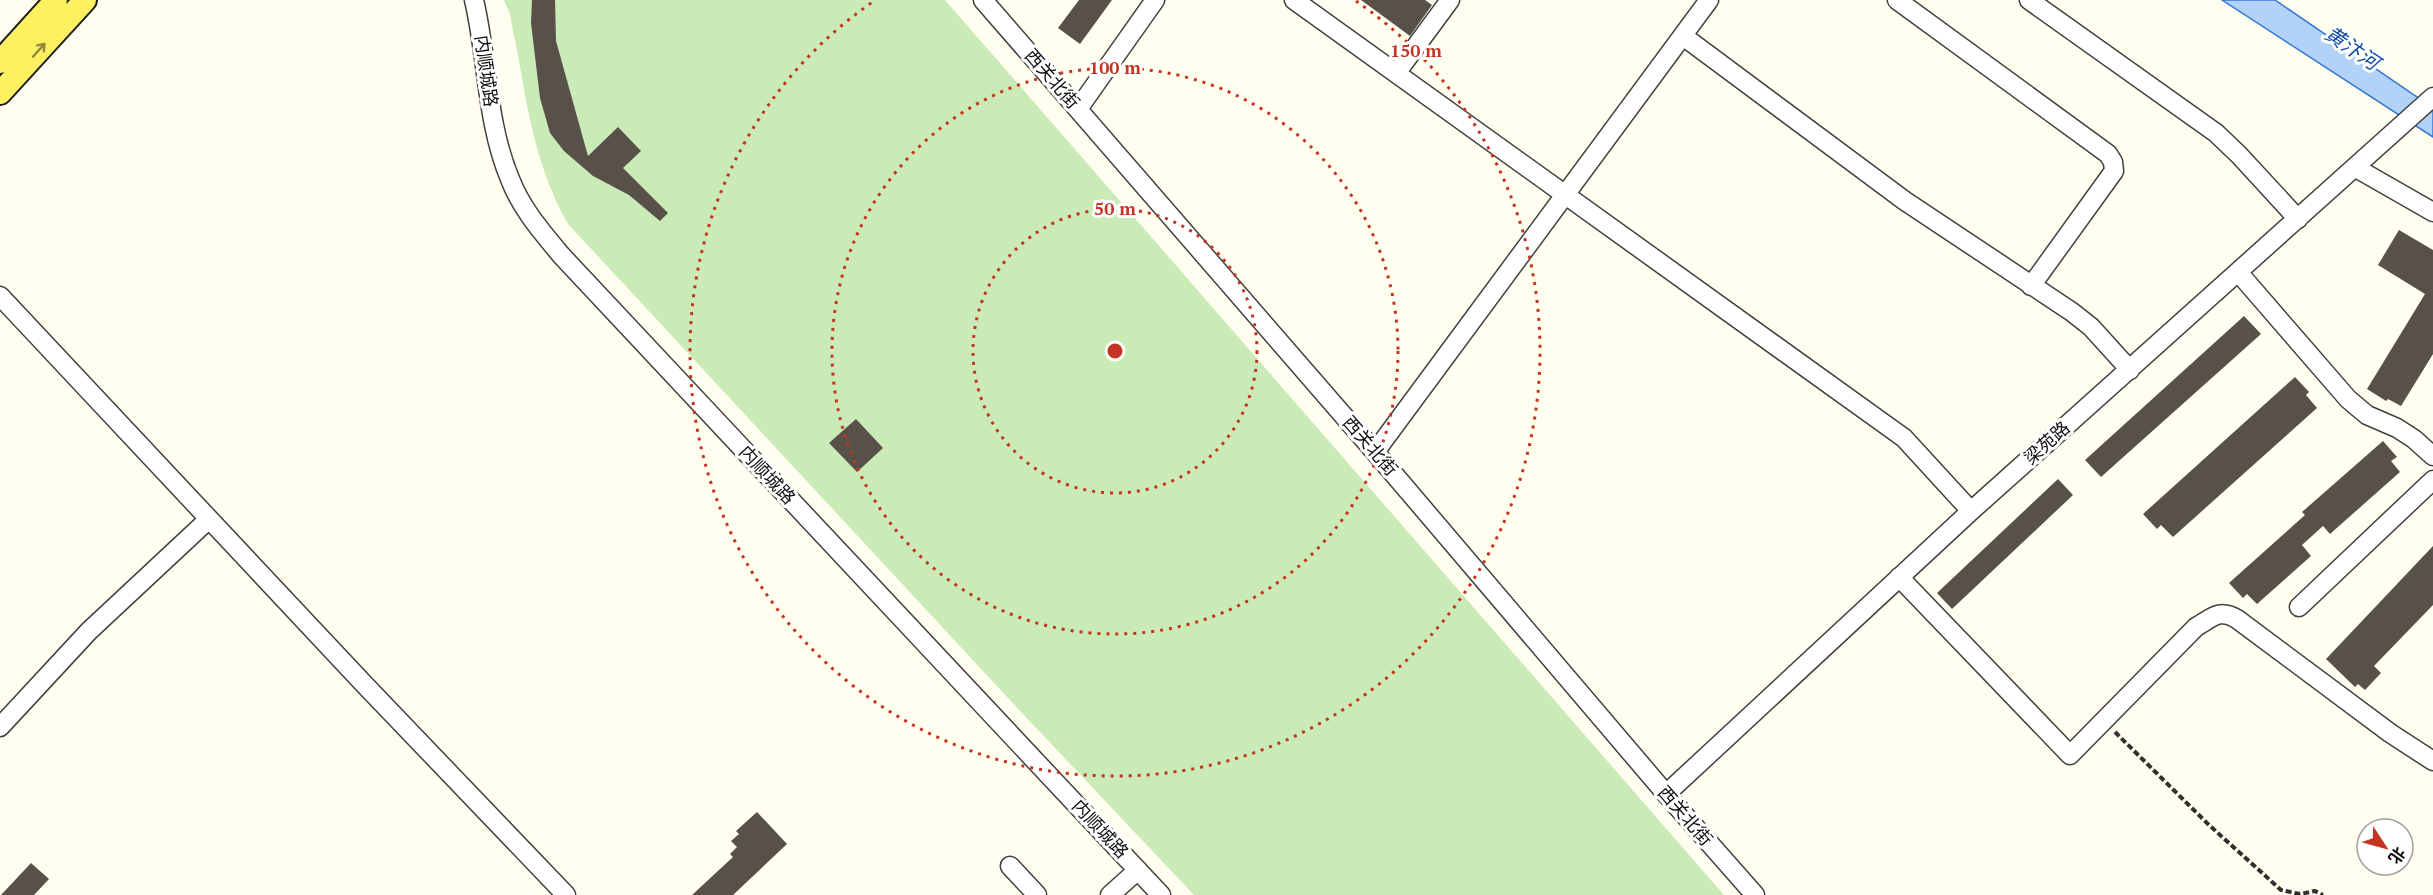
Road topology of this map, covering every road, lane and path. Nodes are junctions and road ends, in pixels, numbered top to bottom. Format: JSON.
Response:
{"nodes":[{"id":1,"x":56,"y":0,"type":"edge"},
{"id":2,"x":85,"y":0,"type":"edge"},
{"id":3,"x":474,"y":0,"type":"edge"},
{"id":4,"x":983,"y":0,"type":"edge"},
{"id":5,"x":1155,"y":0,"type":"edge"},
{"id":6,"x":1294,"y":0,"type":"edge"},
{"id":7,"x":1450,"y":0,"type":"edge"},
{"id":8,"x":1709,"y":0,"type":"edge"},
{"id":9,"x":1897,"y":0,"type":"edge"},
{"id":10,"x":2029,"y":0,"type":"edge"},
{"id":11,"x":1683,"y":36,"type":"junction"},
{"id":12,"x":0,"y":62,"type":"edge"},
{"id":13,"x":1397,"y":72,"type":"junction"},
{"id":14,"x":0,"y":93,"type":"edge"},
{"id":15,"x":2433,"y":97,"type":"edge"},
{"id":16,"x":1078,"y":109,"type":"junction"},
{"id":17,"x":2362,"y":162,"type":"junction"},
{"id":18,"x":1566,"y":194,"type":"junction"},
{"id":19,"x":2433,"y":212,"type":"edge"},
{"id":20,"x":2298,"y":219,"type":"junction"},
{"id":21,"x":2238,"y":272,"type":"junction"},
{"id":22,"x":2031,"y":286,"type":"junction"},
{"id":23,"x":0,"y":296,"type":"edge"},
{"id":24,"x":2130,"y":370,"type":"junction"},
{"id":25,"x":1375,"y":452,"type":"junction"},
{"id":26,"x":2433,"y":456,"type":"edge"},
{"id":27,"x":2433,"y":480,"type":"edge"},
{"id":28,"x":1971,"y":511,"type":"junction"},
{"id":29,"x":209,"y":519,"type":"junction"},
{"id":30,"x":1899,"y":577,"type":"junction"},
{"id":31,"x":2299,"y":607,"type":"dead end"},
{"id":32,"x":2103,"y":721,"type":"junction"},
{"id":33,"x":0,"y":727,"type":"edge"},
{"id":34,"x":2433,"y":761,"type":"edge"},
{"id":35,"x":1666,"y":794,"type":"junction"},
{"id":36,"x":1010,"y":866,"type":"dead end"},
{"id":37,"x":1138,"y":870,"type":"junction"},
{"id":38,"x":566,"y":895,"type":"edge"},
{"id":39,"x":1037,"y":895,"type":"edge"},
{"id":40,"x":1110,"y":895,"type":"edge"},
{"id":41,"x":1161,"y":895,"type":"edge"},
{"id":42,"x":1755,"y":895,"type":"edge"},
{"id":43,"x":2323,"y":895,"type":"edge"}],
"edges":[{"from":1,"to":12,"type":"main road"},
{"from":14,"to":2,"type":"main road","one_way":true},
{"from":3,"to":37,"type":"street","name":"内顺城路"},
{"from":4,"to":16,"type":"street","name":"西关北街"},
{"from":5,"to":16,"type":"street"},
{"from":6,"to":13,"type":"street"},
{"from":7,"to":13,"type":"street"},
{"from":8,"to":11,"type":"street"},
{"from":9,"to":22,"type":"street"},
{"from":10,"to":20,"type":"street"},
{"from":11,"to":18,"type":"street"},
{"from":11,"to":22,"type":"street"},
{"from":13,"to":18,"type":"street"},
{"from":15,"to":17,"type":"street","name":"梁苑路"},
{"from":16,"to":25,"type":"street","name":"西关北街"},
{"from":17,"to":19,"type":"street"},
{"from":17,"to":20,"type":"street","name":"梁苑路"},
{"from":18,"to":25,"type":"street"},
{"from":18,"to":28,"type":"street"},
{"from":20,"to":21,"type":"street","name":"梁苑路"},
{"from":21,"to":24,"type":"street","name":"梁苑路"},
{"from":21,"to":26,"type":"street"},
{"from":22,"to":24,"type":"street"},
{"from":23,"to":29,"type":"street"},
{"from":24,"to":28,"type":"street","name":"梁苑路"},
{"from":25,"to":35,"type":"street","name":"西关北街"},
{"from":27,"to":31,"type":"street"},
{"from":28,"to":30,"type":"street","name":"梁苑路"},
{"from":29,"to":33,"type":"street"},
{"from":29,"to":38,"type":"street"},
{"from":30,"to":32,"type":"street"},
{"from":30,"to":35,"type":"street","name":"梁苑路"},
{"from":32,"to":34,"type":"street"},
{"from":32,"to":43,"type":"path"},
{"from":35,"to":42,"type":"street","name":"西关北街"},
{"from":36,"to":39,"type":"street"},
{"from":37,"to":40,"type":"street"},
{"from":37,"to":41,"type":"street","name":"内顺城路"}]}
